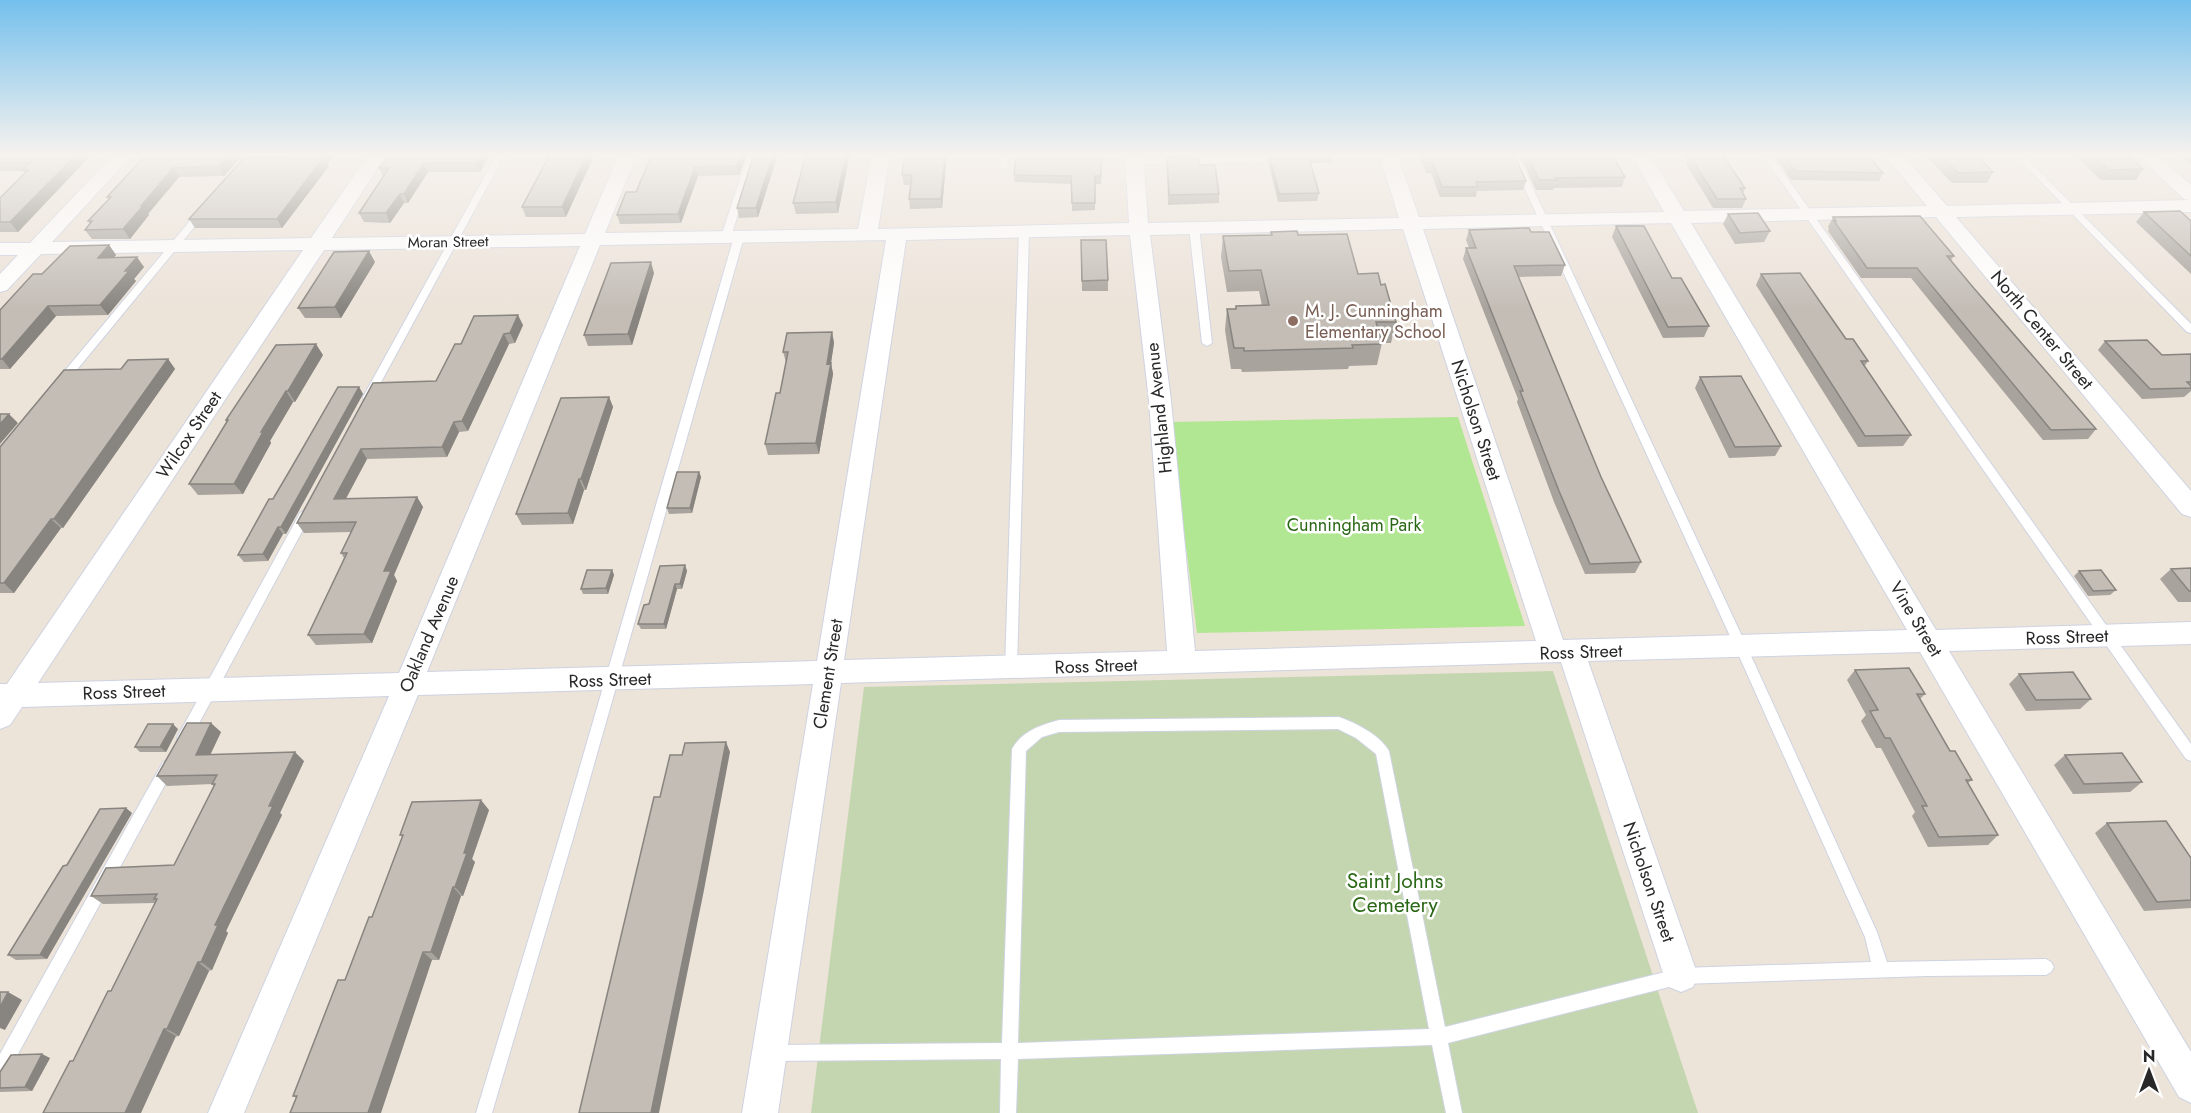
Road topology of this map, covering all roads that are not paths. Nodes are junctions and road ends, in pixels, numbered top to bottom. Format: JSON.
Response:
{"nodes":[{"id":1,"x":75,"y":206,"type":"edge"},
{"id":2,"x":207,"y":206,"type":"edge"},
{"id":3,"x":342,"y":206,"type":"edge"},
{"id":4,"x":472,"y":206,"type":"edge"},
{"id":5,"x":606,"y":206,"type":"edge"},
{"id":6,"x":740,"y":206,"type":"edge"},
{"id":7,"x":872,"y":206,"type":"edge"},
{"id":8,"x":1137,"y":206,"type":"edge"},
{"id":9,"x":1406,"y":206,"type":"edge"},
{"id":10,"x":1538,"y":206,"type":"edge"},
{"id":11,"x":1673,"y":206,"type":"edge"},
{"id":12,"x":1804,"y":206,"type":"edge"},
{"id":13,"x":1938,"y":206,"type":"edge"},
{"id":14,"x":2191,"y":206,"type":"edge"},
{"id":15,"x":2070,"y":208,"type":"junction"},
{"id":16,"x":1941,"y":210,"type":"junction"},
{"id":17,"x":1809,"y":213,"type":"junction"},
{"id":18,"x":1679,"y":216,"type":"junction"},
{"id":19,"x":1544,"y":219,"type":"junction"},
{"id":20,"x":1412,"y":222,"type":"junction"},
{"id":21,"x":1194,"y":227,"type":"junction"},
{"id":22,"x":1139,"y":229,"type":"junction"},
{"id":23,"x":1024,"y":231,"type":"junction"},
{"id":24,"x":897,"y":234,"type":"junction"},
{"id":25,"x":867,"y":235,"type":"junction"},
{"id":26,"x":733,"y":237,"type":"junction"},
{"id":27,"x":592,"y":239,"type":"junction"},
{"id":28,"x":452,"y":242,"type":"junction"},
{"id":29,"x":316,"y":244,"type":"junction"},
{"id":30,"x":174,"y":246,"type":"junction"},
{"id":31,"x":0,"y":249,"type":"edge"},
{"id":32,"x":35,"y":249,"type":"junction"},
{"id":33,"x":0,"y":286,"type":"edge"},
{"id":34,"x":2191,"y":330,"type":"edge"},
{"id":35,"x":1207,"y":343,"type":"dead end"},
{"id":36,"x":53,"y":392,"type":"edge"},
{"id":37,"x":362,"y":409,"type":"edge"},
{"id":38,"x":311,"y":502,"type":"edge"},
{"id":39,"x":2191,"y":508,"type":"edge"},
{"id":40,"x":2191,"y":633,"type":"edge"},
{"id":41,"x":2105,"y":636,"type":"junction"},
{"id":42,"x":1929,"y":641,"type":"junction"},
{"id":43,"x":1741,"y":647,"type":"junction"},
{"id":44,"x":1562,"y":652,"type":"junction"},
{"id":45,"x":1182,"y":663,"type":"junction"},
{"id":46,"x":1011,"y":668,"type":"junction"},
{"id":47,"x":828,"y":674,"type":"junction"},
{"id":48,"x":611,"y":680,"type":"junction"},
{"id":49,"x":408,"y":685,"type":"junction"},
{"id":50,"x":210,"y":690,"type":"junction"},
{"id":51,"x":5,"y":703,"type":"edge"},
{"id":52,"x":2191,"y":755,"type":"edge"},
{"id":53,"x":2046,"y":967,"type":"dead end"},
{"id":54,"x":1881,"y":969,"type":"junction"},
{"id":55,"x":1681,"y":976,"type":"junction"},
{"id":56,"x":1438,"y":1037,"type":"junction"},
{"id":57,"x":1009,"y":1051,"type":"junction"},
{"id":58,"x":769,"y":1053,"type":"junction"},
{"id":59,"x":0,"y":1070,"type":"edge"},
{"id":60,"x":2191,"y":1085,"type":"edge"},
{"id":61,"x":226,"y":1113,"type":"edge"},
{"id":62,"x":484,"y":1113,"type":"edge"},
{"id":63,"x":760,"y":1113,"type":"edge"},
{"id":64,"x":1008,"y":1113,"type":"edge"},
{"id":65,"x":1454,"y":1113,"type":"edge"}],
"edges":[{"from":1,"to":32,"type":"street"},
{"from":2,"to":30,"type":"lane"},
{"from":3,"to":29,"type":"street","name":"Wilcox Street"},
{"from":4,"to":28,"type":"lane"},
{"from":5,"to":27,"type":"street","name":"Oakland Avenue"},
{"from":6,"to":26,"type":"lane"},
{"from":7,"to":25,"type":"street"},
{"from":8,"to":22,"type":"street","name":"Highland Avenue"},
{"from":9,"to":20,"type":"street","name":"Nicholson Street"},
{"from":10,"to":19,"type":"lane"},
{"from":11,"to":18,"type":"street","name":"Vine Street"},
{"from":12,"to":17,"type":"lane"},
{"from":13,"to":16,"type":"street","name":"North Center Street"},
{"from":14,"to":15,"type":"street","name":"Moran Street"},
{"from":15,"to":16,"type":"street","name":"Moran Street"},
{"from":15,"to":34,"type":"lane"},
{"from":16,"to":17,"type":"street","name":"Moran Street"},
{"from":16,"to":39,"type":"street","name":"North Center Street"},
{"from":17,"to":18,"type":"street","name":"Moran Street"},
{"from":17,"to":41,"type":"lane"},
{"from":18,"to":19,"type":"street","name":"Moran Street"},
{"from":18,"to":42,"type":"street","name":"Vine Street"},
{"from":19,"to":20,"type":"street","name":"Moran Street"},
{"from":19,"to":43,"type":"lane"},
{"from":20,"to":21,"type":"street","name":"Moran Street"},
{"from":20,"to":44,"type":"street","name":"Nicholson Street"},
{"from":21,"to":22,"type":"street","name":"Moran Street"},
{"from":21,"to":35,"type":"lane"},
{"from":22,"to":23,"type":"street","name":"Moran Street"},
{"from":22,"to":45,"type":"street","name":"Highland Avenue"},
{"from":23,"to":24,"type":"street","name":"Moran Street"},
{"from":23,"to":46,"type":"lane"},
{"from":24,"to":25,"type":"street","name":"Moran Street"},
{"from":24,"to":47,"type":"street","name":"Clement Street"},
{"from":25,"to":26,"type":"street","name":"Moran Street"},
{"from":26,"to":27,"type":"street","name":"Moran Street"},
{"from":26,"to":48,"type":"lane"},
{"from":27,"to":28,"type":"street","name":"Moran Street"},
{"from":27,"to":49,"type":"street","name":"Oakland Avenue"},
{"from":28,"to":29,"type":"street","name":"Moran Street"},
{"from":28,"to":37,"type":"lane"},
{"from":29,"to":30,"type":"street","name":"Moran Street"},
{"from":29,"to":51,"type":"street","name":"Wilcox Street"},
{"from":30,"to":32,"type":"street","name":"Moran Street"},
{"from":30,"to":36,"type":"lane"},
{"from":31,"to":32,"type":"street","name":"Moran Street"},
{"from":32,"to":33,"type":"street"},
{"from":38,"to":50,"type":"lane"},
{"from":40,"to":41,"type":"street","name":"Ross Street"},
{"from":41,"to":42,"type":"street","name":"Ross Street"},
{"from":41,"to":52,"type":"lane"},
{"from":42,"to":43,"type":"street","name":"Ross Street"},
{"from":42,"to":60,"type":"street","name":"Vine Street"},
{"from":43,"to":44,"type":"street","name":"Ross Street"},
{"from":43,"to":54,"type":"lane"},
{"from":44,"to":45,"type":"street","name":"Ross Street"},
{"from":44,"to":55,"type":"street","name":"Nicholson Street"},
{"from":45,"to":46,"type":"street","name":"Ross Street"},
{"from":46,"to":47,"type":"street","name":"Ross Street"},
{"from":47,"to":48,"type":"street","name":"Ross Street"},
{"from":47,"to":58,"type":"street","name":"Clement Street"},
{"from":48,"to":49,"type":"street","name":"Ross Street"},
{"from":48,"to":62,"type":"lane"},
{"from":49,"to":50,"type":"street","name":"Ross Street"},
{"from":49,"to":61,"type":"street","name":"Oakland Avenue"},
{"from":50,"to":51,"type":"street","name":"Ross Street"},
{"from":50,"to":59,"type":"lane"},
{"from":53,"to":54,"type":"lane"},
{"from":54,"to":55,"type":"lane"},
{"from":55,"to":56,"type":"lane"},
{"from":56,"to":57,"type":"lane"},
{"from":56,"to":57,"type":"lane"},
{"from":56,"to":65,"type":"lane"},
{"from":57,"to":58,"type":"lane"},
{"from":57,"to":64,"type":"lane"},
{"from":58,"to":63,"type":"street","name":"Clement Street"}]}
